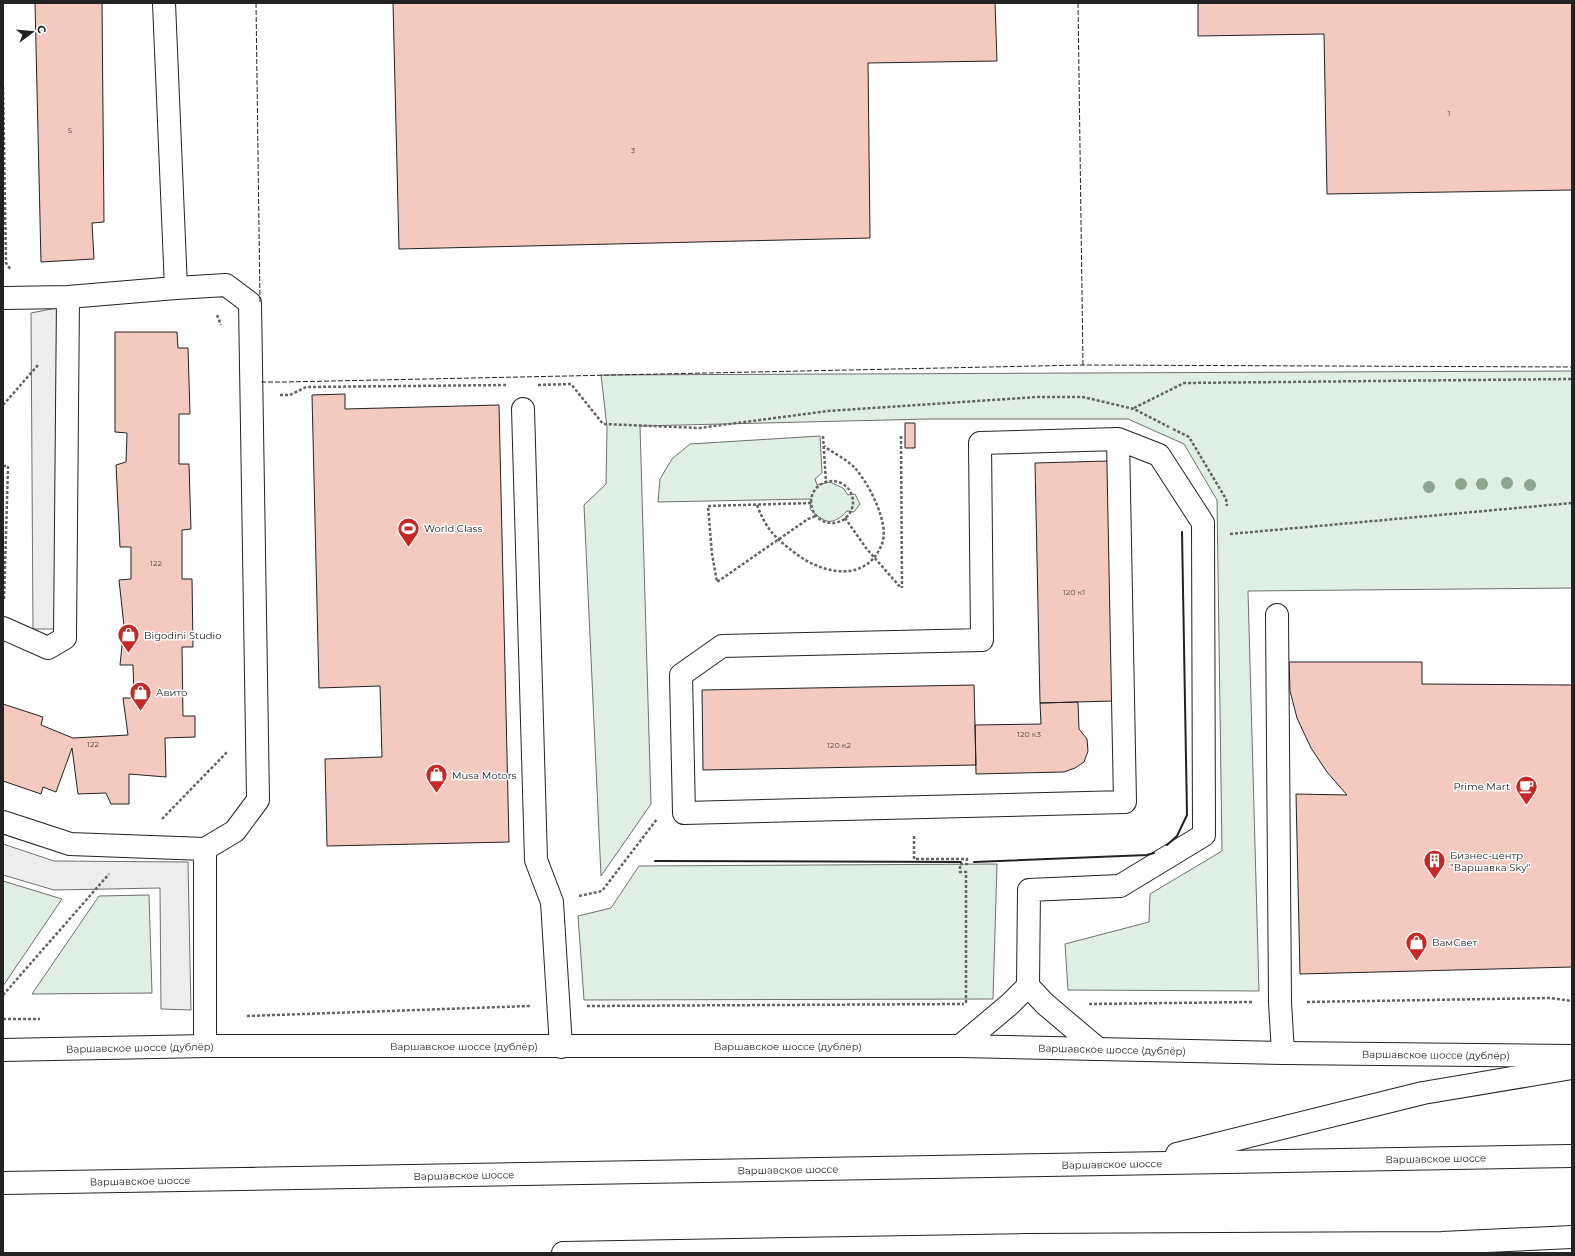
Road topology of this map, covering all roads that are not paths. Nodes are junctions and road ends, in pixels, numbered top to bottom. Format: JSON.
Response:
{"nodes":[{"id":1,"x":164,"y":3,"type":"edge"},
{"id":2,"x":176,"y":288,"type":"junction"},
{"id":3,"x":68,"y":297,"type":"junction"},
{"id":4,"x":3,"y":298,"type":"edge"},
{"id":5,"x":523,"y":409,"type":"dead end"},
{"id":6,"x":1118,"y":439,"type":"junction"},
{"id":7,"x":1277,"y":615,"type":"dead end"},
{"id":8,"x":3,"y":628,"type":"edge"},
{"id":9,"x":3,"y":822,"type":"edge"},
{"id":10,"x":205,"y":849,"type":"junction"},
{"id":11,"x":1028,"y":986,"type":"junction"},
{"id":12,"x":205,"y":1046,"type":"junction"},
{"id":13,"x":960,"y":1046,"type":"junction"},
{"id":14,"x":561,"y":1047,"type":"junction"},
{"id":15,"x":1097,"y":1048,"type":"junction"},
{"id":16,"x":3,"y":1050,"type":"edge"},
{"id":17,"x":1283,"y":1053,"type":"junction"},
{"id":18,"x":1572,"y":1056,"type":"edge"},
{"id":19,"x":1572,"y":1068,"type":"edge"},
{"id":20,"x":1572,"y":1156,"type":"edge"},
{"id":21,"x":1138,"y":1163,"type":"junction"},
{"id":22,"x":3,"y":1183,"type":"edge"},
{"id":23,"x":1572,"y":1237,"type":"edge"},
{"id":24,"x":563,"y":1253,"type":"edge"}],
"edges":[{"from":1,"to":2,"type":"main road"},
{"from":2,"to":3,"type":"main road"},
{"from":2,"to":10,"type":"main road"},
{"from":3,"to":4,"type":"main road"},
{"from":3,"to":8,"type":"main road"},
{"from":5,"to":14,"type":"main road"},
{"from":6,"to":6,"type":"main road"},
{"from":6,"to":11,"type":"main road"},
{"from":7,"to":17,"type":"main road"},
{"from":9,"to":10,"type":"main road"},
{"from":10,"to":12,"type":"main road"},
{"from":11,"to":13,"type":"main road"},
{"from":11,"to":15,"type":"main road"},
{"from":12,"to":14,"type":"main road","name":"Варшавское шоссе (дублёр)"},
{"from":12,"to":16,"type":"main road","name":"Варшавское шоссе (дублёр)"},
{"from":13,"to":14,"type":"main road","name":"Варшавское шоссе (дублёр)"},
{"from":13,"to":15,"type":"main road","name":"Варшавское шоссе (дублёр)"},
{"from":15,"to":17,"type":"main road","name":"Варшавское шоссе (дублёр)"},
{"from":17,"to":18,"type":"main road","name":"Варшавское шоссе (дублёр)"},
{"from":19,"to":21,"type":"main road"},
{"from":20,"to":21,"type":"main road","name":"Варшавское шоссе"},
{"from":21,"to":22,"type":"main road","name":"Варшавское шоссе"},
{"from":23,"to":24,"type":"main road"}]}
